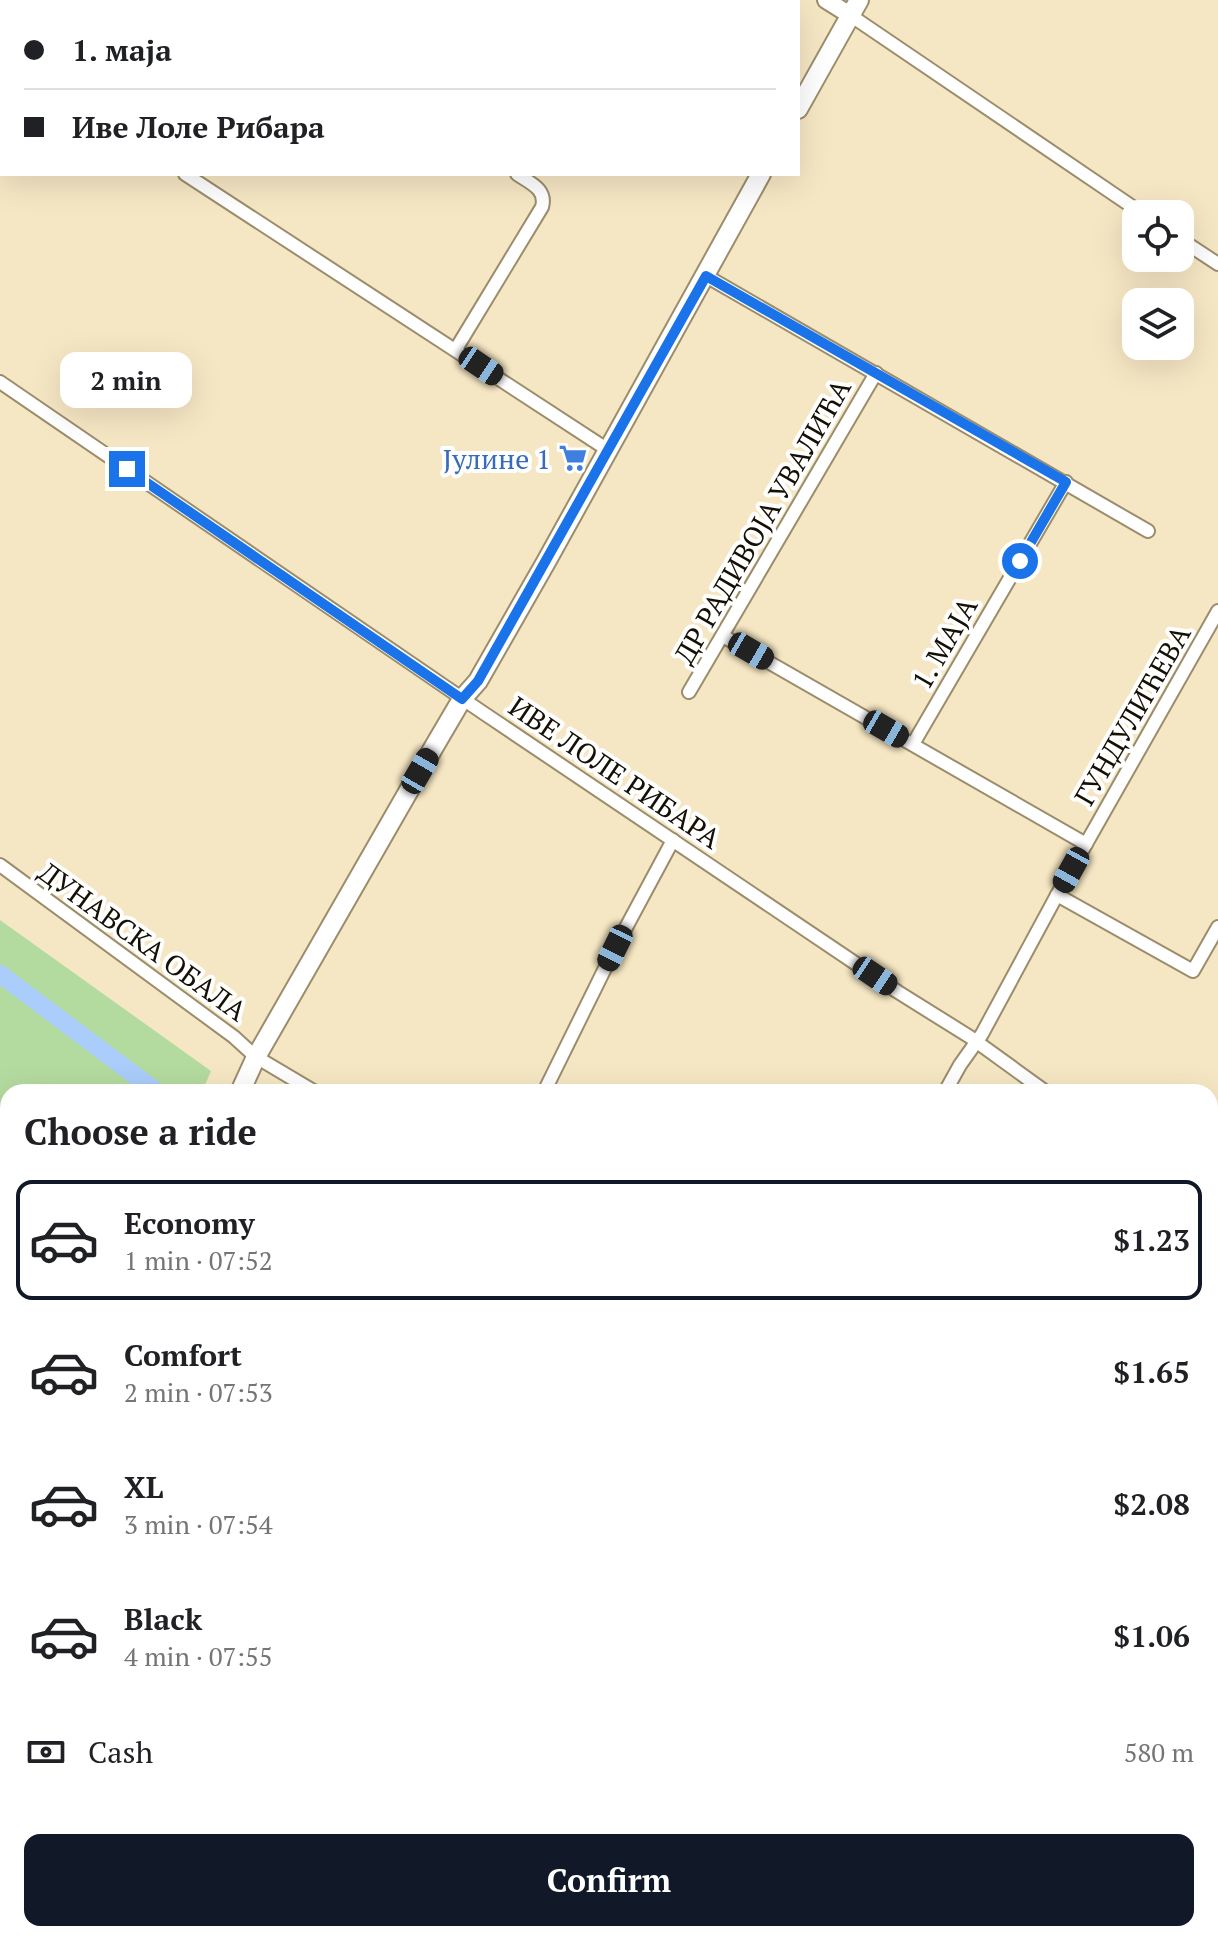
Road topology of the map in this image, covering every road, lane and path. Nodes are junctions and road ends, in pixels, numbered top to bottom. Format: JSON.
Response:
{"nodes":[{"id":1,"x":826,"y":0,"type":"edge"},
{"id":2,"x":854,"y":8,"type":"edge"},
{"id":3,"x":800,"y":105,"type":"edge"},
{"id":4,"x":188,"y":176,"type":"edge"},
{"id":5,"x":520,"y":176,"type":"edge"},
{"id":6,"x":760,"y":176,"type":"edge"},
{"id":7,"x":1123,"y":200,"type":"edge"},
{"id":8,"x":1194,"y":248,"type":"edge"},
{"id":9,"x":1218,"y":264,"type":"edge"},
{"id":10,"x":706,"y":276,"type":"junction"},
{"id":11,"x":456,"y":349,"type":"junction"},
{"id":12,"x":876,"y":373,"type":"junction"},
{"id":13,"x":4,"y":390,"type":"edge"},
{"id":14,"x":608,"y":450,"type":"junction"},
{"id":15,"x":1066,"y":482,"type":"junction"},
{"id":16,"x":1148,"y":531,"type":"dead end"},
{"id":17,"x":1218,"y":611,"type":"edge"},
{"id":18,"x":723,"y":636,"type":"junction"},
{"id":19,"x":689,"y":692,"type":"dead end"},
{"id":20,"x":462,"y":699,"type":"junction"},
{"id":21,"x":913,"y":744,"type":"junction"},
{"id":22,"x":673,"y":840,"type":"junction"},
{"id":23,"x":1086,"y":844,"type":"junction"},
{"id":24,"x":0,"y":865,"type":"edge"},
{"id":25,"x":1057,"y":895,"type":"junction"},
{"id":26,"x":1218,"y":927,"type":"edge"},
{"id":27,"x":976,"y":1043,"type":"junction"},
{"id":28,"x":256,"y":1057,"type":"junction"},
{"id":29,"x":244,"y":1084,"type":"edge"},
{"id":30,"x":302,"y":1084,"type":"edge"},
{"id":31,"x":548,"y":1084,"type":"edge"},
{"id":32,"x":950,"y":1084,"type":"edge"},
{"id":33,"x":1035,"y":1084,"type":"edge"}],
"edges":[{"from":1,"to":2,"type":"street"},
{"from":2,"to":3,"type":"main road"},
{"from":2,"to":7,"type":"street"},
{"from":4,"to":11,"type":"street"},
{"from":5,"to":11,"type":"street"},
{"from":6,"to":10,"type":"main road"},
{"from":8,"to":9,"type":"street"},
{"from":10,"to":12,"type":"street"},
{"from":10,"to":14,"type":"main road"},
{"from":11,"to":14,"type":"street"},
{"from":12,"to":15,"type":"street"},
{"from":12,"to":18,"type":"street","name":"ДР РАДИВОЈА УВАЛИЋА"},
{"from":13,"to":20,"type":"street","name":"ИВЕ ЛОЛЕ РИБАРА"},
{"from":14,"to":20,"type":"main road"},
{"from":15,"to":16,"type":"street"},
{"from":15,"to":21,"type":"street","name":"1. МАЈА"},
{"from":17,"to":23,"type":"street","name":"ГУНДУЛИЋЕВА"},
{"from":18,"to":19,"type":"street","name":"ДР РАДИВОЈА УВАЛИЋА"},
{"from":18,"to":21,"type":"street"},
{"from":20,"to":22,"type":"street","name":"ИВЕ ЛОЛЕ РИБАРА"},
{"from":20,"to":28,"type":"main road"},
{"from":21,"to":23,"type":"street"},
{"from":22,"to":27,"type":"street","name":"ИВЕ ЛОЛЕ РИБАРА"},
{"from":22,"to":31,"type":"street"},
{"from":23,"to":25,"type":"street","name":"ГУНДУЛИЋЕВА"},
{"from":24,"to":28,"type":"street","name":"ДУНАВСКА ОБАЛА"},
{"from":25,"to":26,"type":"street"},
{"from":25,"to":27,"type":"street","name":"ГУНДУЛИЋЕВА"},
{"from":27,"to":32,"type":"street","name":"ГУНДУЛИЋЕВА"},
{"from":27,"to":33,"type":"street","name":"ИВЕ ЛОЛЕ РИБАРА"},
{"from":28,"to":29,"type":"main road"},
{"from":28,"to":30,"type":"street","name":"ДУНАВСКА ОБАЛА"}]}
